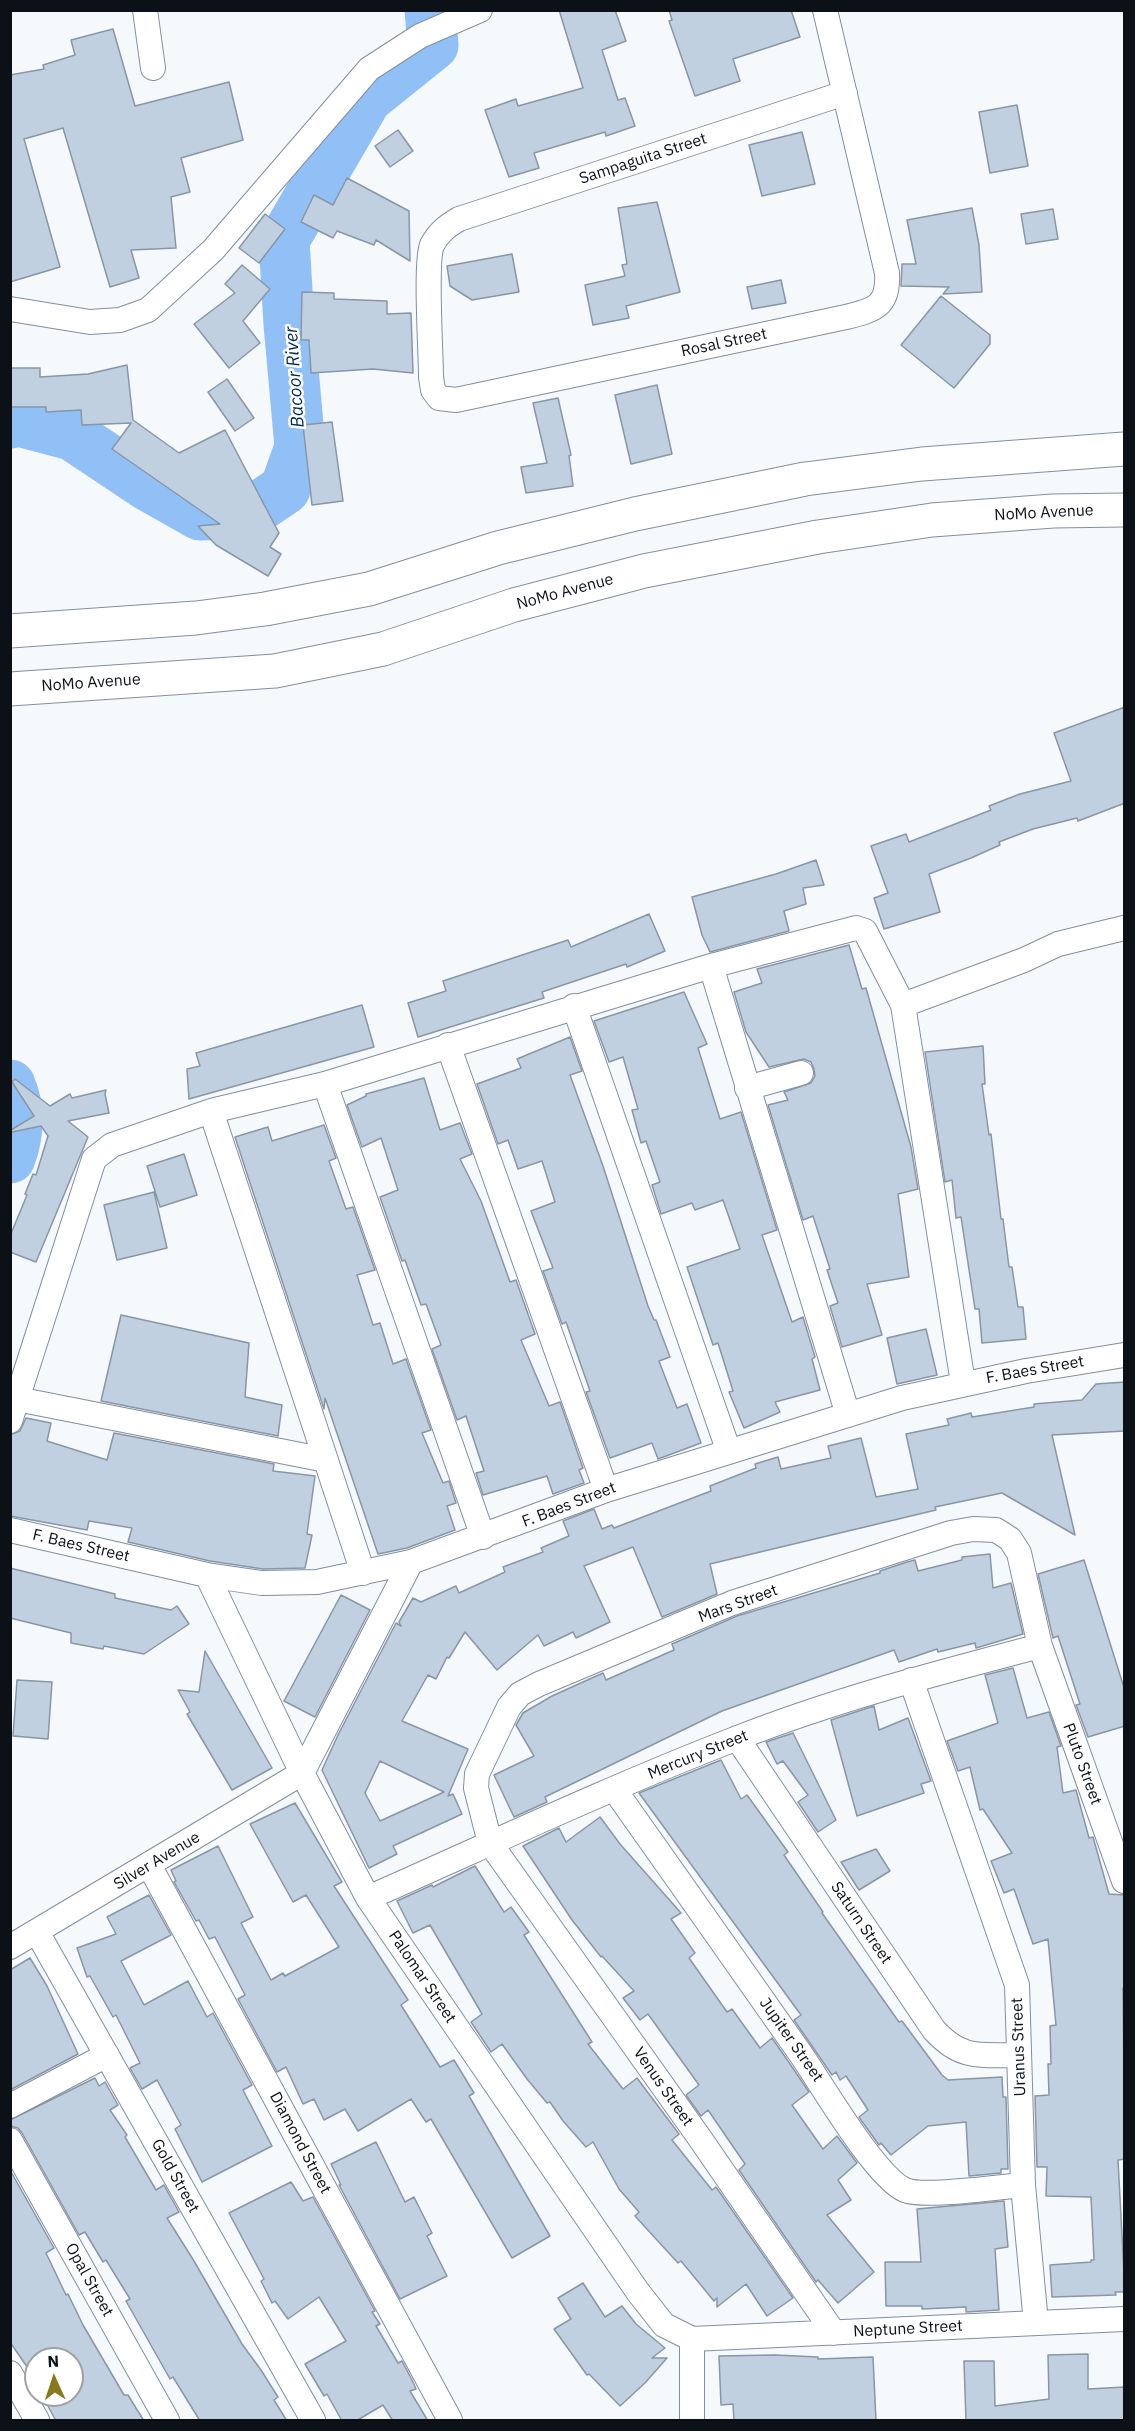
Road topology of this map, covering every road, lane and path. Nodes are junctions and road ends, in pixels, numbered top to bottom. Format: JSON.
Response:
{"nodes":[{"id":1,"x":145,"y":10,"type":"edge"},
{"id":2,"x":825,"y":10,"type":"edge"},
{"id":3,"x":479,"y":11,"type":"edge"},
{"id":4,"x":153,"y":68,"type":"dead end"},
{"id":5,"x":845,"y":93,"type":"junction"},
{"id":6,"x":442,"y":229,"type":"joint"},
{"id":7,"x":10,"y":309,"type":"edge"},
{"id":8,"x":1125,"y":449,"type":"edge"},
{"id":9,"x":1125,"y":510,"type":"edge"},
{"id":10,"x":10,"y":631,"type":"edge"},
{"id":11,"x":10,"y":689,"type":"edge"},
{"id":12,"x":1125,"y":928,"type":"edge"},
{"id":13,"x":711,"y":966,"type":"junction"},
{"id":14,"x":903,"y":1005,"type":"junction"},
{"id":15,"x":574,"y":1006,"type":"junction"},
{"id":16,"x":448,"y":1045,"type":"junction"},
{"id":17,"x":801,"y":1073,"type":"dead end"},
{"id":18,"x":325,"y":1084,"type":"junction"},
{"id":19,"x":747,"y":1088,"type":"junction"},
{"id":20,"x":212,"y":1111,"type":"junction"},
{"id":21,"x":1125,"y":1355,"type":"edge"},
{"id":22,"x":963,"y":1383,"type":"junction"},
{"id":23,"x":14,"y":1410,"type":"edge"},
{"id":24,"x":848,"y":1415,"type":"junction"},
{"id":25,"x":729,"y":1452,"type":"junction"},
{"id":26,"x":326,"y":1460,"type":"junction"},
{"id":27,"x":606,"y":1490,"type":"junction"},
{"id":28,"x":10,"y":1530,"type":"edge"},
{"id":29,"x":483,"y":1537,"type":"junction"},
{"id":30,"x":411,"y":1563,"type":"junction"},
{"id":31,"x":363,"y":1573,"type":"junction"},
{"id":32,"x":207,"y":1575,"type":"junction"},
{"id":33,"x":1040,"y":1646,"type":"junction"},
{"id":34,"x":911,"y":1680,"type":"junction"},
{"id":35,"x":737,"y":1738,"type":"junction"},
{"id":36,"x":302,"y":1773,"type":"junction"},
{"id":37,"x":614,"y":1789,"type":"junction"},
{"id":38,"x":490,"y":1844,"type":"junction"},
{"id":39,"x":149,"y":1865,"type":"junction"},
{"id":40,"x":1125,"y":1881,"type":"edge"},
{"id":41,"x":368,"y":1898,"type":"junction"},
{"id":42,"x":37,"y":1932,"type":"junction"},
{"id":43,"x":10,"y":1947,"type":"edge"},
{"id":44,"x":107,"y":2055,"type":"junction"},
{"id":45,"x":1019,"y":2055,"type":"junction"},
{"id":46,"x":10,"y":2106,"type":"edge"},
{"id":47,"x":10,"y":2140,"type":"edge"},
{"id":48,"x":1023,"y":2185,"type":"junction"},
{"id":49,"x":1125,"y":2319,"type":"edge"},
{"id":50,"x":1036,"y":2323,"type":"junction"},
{"id":51,"x":834,"y":2332,"type":"junction"},
{"id":52,"x":692,"y":2339,"type":"junction"},
{"id":53,"x":10,"y":2373,"type":"edge"},
{"id":54,"x":37,"y":2421,"type":"edge"},
{"id":55,"x":168,"y":2421,"type":"edge"},
{"id":56,"x":313,"y":2421,"type":"edge"},
{"id":57,"x":450,"y":2421,"type":"edge"},
{"id":58,"x":692,"y":2421,"type":"edge"}],
"edges":[{"from":1,"to":4,"type":"street"},
{"from":2,"to":5,"type":"street","name":"Rosal Street"},
{"from":3,"to":7,"type":"street"},
{"from":5,"to":6,"type":"street","name":"Sampaguita Street"},
{"from":5,"to":6,"type":"street","name":"Rosal Street"},
{"from":8,"to":10,"type":"main road"},
{"from":9,"to":11,"type":"main road","name":"NoMo Avenue"},
{"from":12,"to":14,"type":"street"},
{"from":13,"to":14,"type":"street"},
{"from":13,"to":15,"type":"street"},
{"from":13,"to":19,"type":"street"},
{"from":14,"to":22,"type":"street"},
{"from":15,"to":16,"type":"street"},
{"from":15,"to":25,"type":"street"},
{"from":16,"to":18,"type":"street"},
{"from":16,"to":27,"type":"street"},
{"from":17,"to":19,"type":"street"},
{"from":18,"to":20,"type":"street"},
{"from":18,"to":29,"type":"street"},
{"from":19,"to":24,"type":"street"},
{"from":20,"to":23,"type":"street"},
{"from":20,"to":26,"type":"street"},
{"from":21,"to":22,"type":"street","name":"F. Baes Street"},
{"from":22,"to":24,"type":"street","name":"F. Baes Street"},
{"from":23,"to":26,"type":"street"},
{"from":24,"to":25,"type":"street","name":"F. Baes Street"},
{"from":25,"to":27,"type":"street","name":"F. Baes Street"},
{"from":26,"to":31,"type":"street"},
{"from":27,"to":29,"type":"street","name":"F. Baes Street"},
{"from":28,"to":32,"type":"street","name":"F. Baes Street"},
{"from":29,"to":30,"type":"street","name":"F. Baes Street"},
{"from":30,"to":31,"type":"street","name":"F. Baes Street"},
{"from":30,"to":36,"type":"street"},
{"from":31,"to":32,"type":"street","name":"F. Baes Street"},
{"from":32,"to":36,"type":"street","name":"Palomar Street"},
{"from":33,"to":34,"type":"street","name":"Mercury Street"},
{"from":33,"to":38,"type":"street","name":"Mars Street"},
{"from":33,"to":40,"type":"street","name":"Pluto Street"},
{"from":34,"to":35,"type":"street","name":"Mercury Street"},
{"from":34,"to":45,"type":"street","name":"Uranus Street"},
{"from":35,"to":37,"type":"street","name":"Mercury Street"},
{"from":35,"to":45,"type":"street","name":"Saturn Street"},
{"from":36,"to":39,"type":"street","name":"Silver Avenue"},
{"from":36,"to":41,"type":"street","name":"Palomar Street"},
{"from":37,"to":38,"type":"street","name":"Mercury Street"},
{"from":37,"to":48,"type":"street","name":"Jupiter Street"},
{"from":38,"to":41,"type":"street","name":"Mercury Street"},
{"from":38,"to":51,"type":"street","name":"Venus Street"},
{"from":39,"to":42,"type":"street","name":"Silver Avenue"},
{"from":39,"to":57,"type":"street","name":"Diamond Street"},
{"from":41,"to":52,"type":"street","name":"Palomar Street"},
{"from":42,"to":43,"type":"street","name":"Silver Avenue"},
{"from":42,"to":44,"type":"street","name":"Gold Street"},
{"from":44,"to":46,"type":"street"},
{"from":44,"to":56,"type":"street","name":"Gold Street"},
{"from":45,"to":48,"type":"street","name":"Uranus Street"},
{"from":47,"to":55,"type":"street","name":"Opal Street"},
{"from":48,"to":50,"type":"street","name":"Uranus Street"},
{"from":49,"to":50,"type":"street","name":"Neptune Street"},
{"from":50,"to":51,"type":"street","name":"Neptune Street"},
{"from":51,"to":52,"type":"street","name":"Neptune Street"},
{"from":52,"to":58,"type":"street"},
{"from":53,"to":54,"type":"street"}]}
